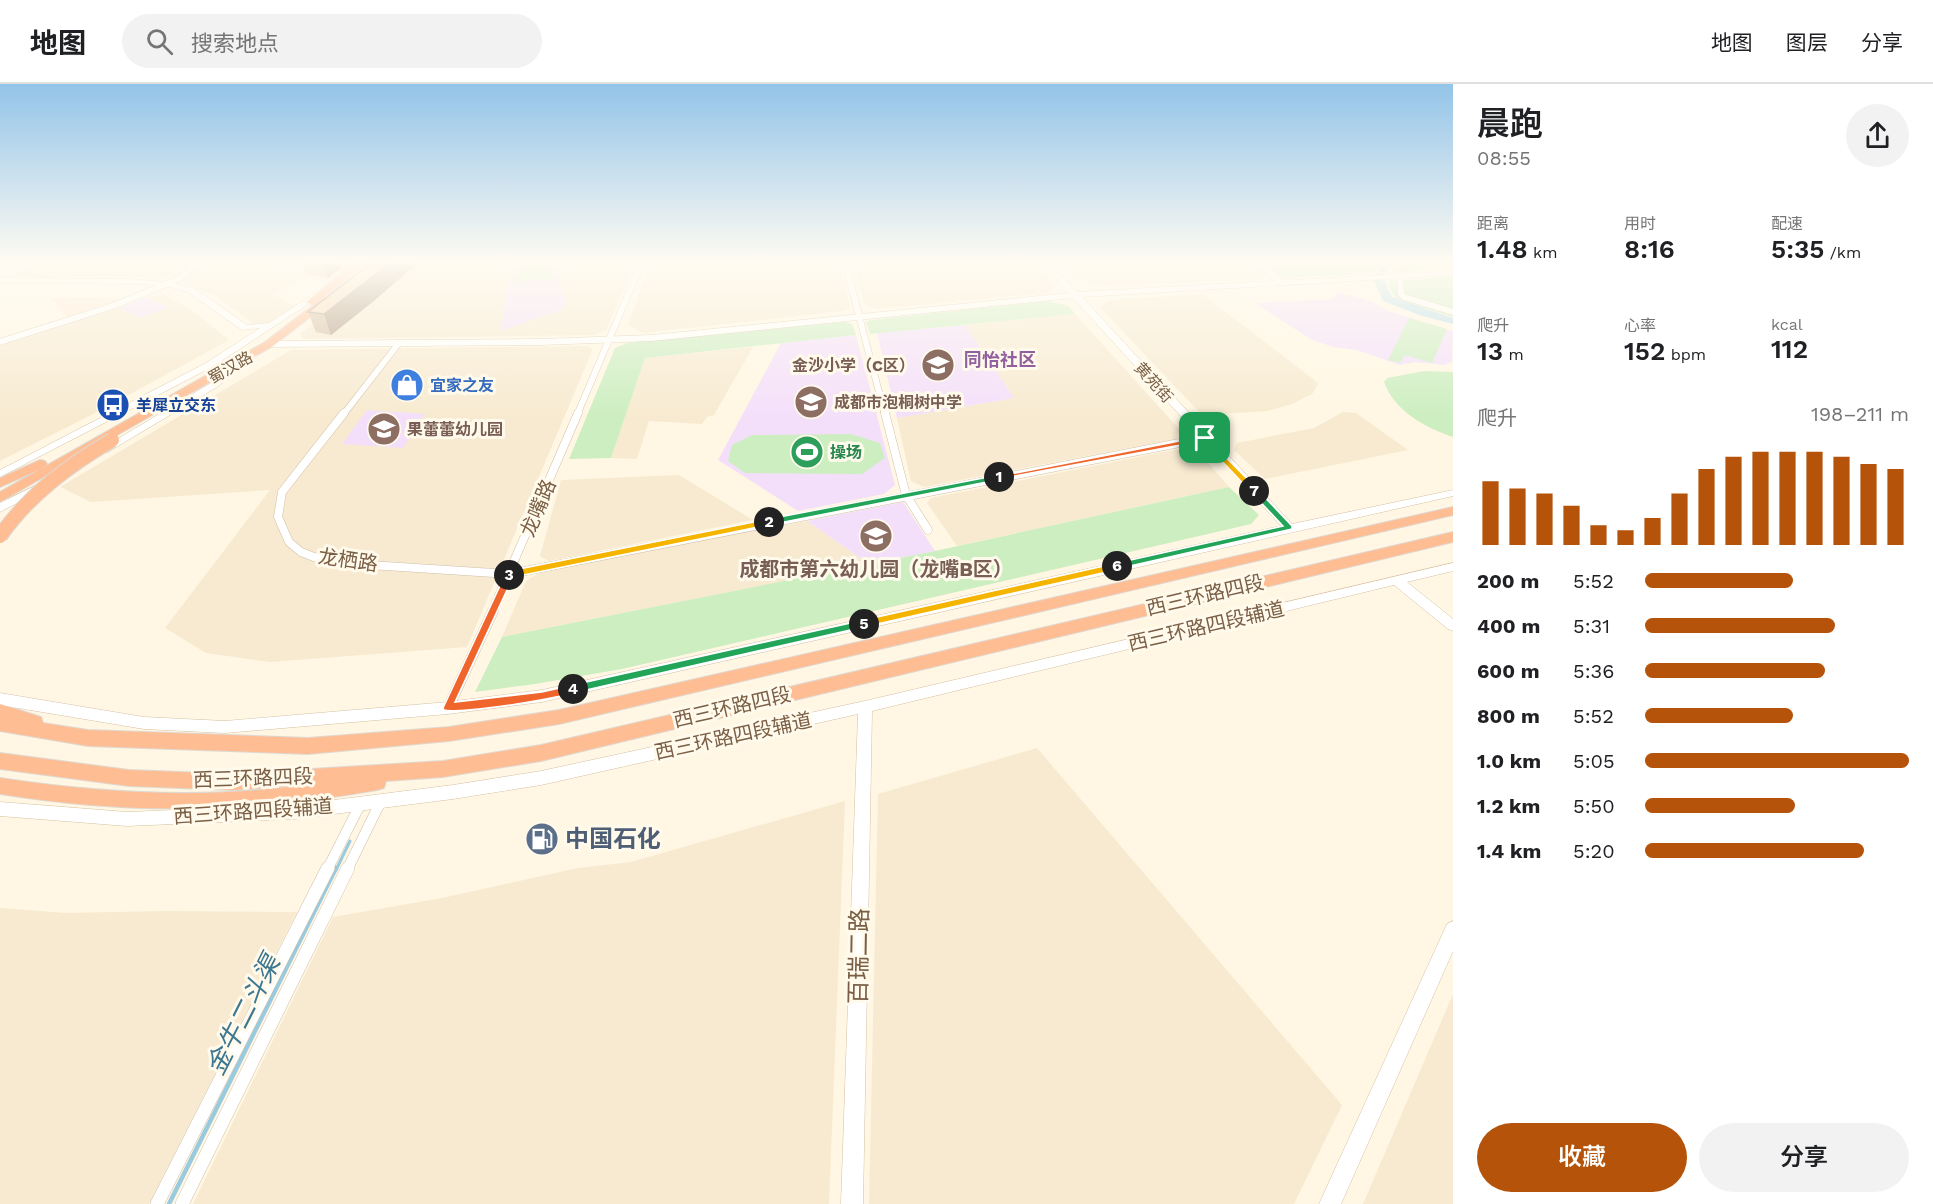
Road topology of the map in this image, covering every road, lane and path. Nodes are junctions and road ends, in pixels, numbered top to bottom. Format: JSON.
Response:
{"nodes":[{"id":1,"x":86,"y":314,"type":"edge"},
{"id":2,"x":219,"y":314,"type":"edge"},
{"id":3,"x":225,"y":314,"type":"edge"},
{"id":4,"x":288,"y":314,"type":"edge"},
{"id":5,"x":293,"y":314,"type":"edge"},
{"id":6,"x":306,"y":314,"type":"edge"},
{"id":7,"x":620,"y":314,"type":"edge"},
{"id":8,"x":876,"y":314,"type":"edge"},
{"id":9,"x":1092,"y":314,"type":"edge"},
{"id":10,"x":858,"y":316,"type":"junction"},
{"id":11,"x":274,"y":323,"type":"junction"},
{"id":12,"x":609,"y":340,"type":"junction"},
{"id":13,"x":0,"y":342,"type":"edge"},
{"id":14,"x":399,"y":343,"type":"junction"},
{"id":15,"x":242,"y":345,"type":"junction"},
{"id":16,"x":264,"y":347,"type":"junction"},
{"id":17,"x":108,"y":436,"type":"junction"},
{"id":18,"x":1205,"y":438,"type":"junction"},
{"id":19,"x":90,"y":441,"type":"junction"},
{"id":20,"x":0,"y":474,"type":"edge"},
{"id":21,"x":0,"y":483,"type":"edge"},
{"id":22,"x":0,"y":490,"type":"edge"},
{"id":23,"x":1453,"y":493,"type":"edge"},
{"id":24,"x":906,"y":495,"type":"junction"},
{"id":25,"x":6,"y":500,"type":"edge"},
{"id":26,"x":0,"y":509,"type":"edge"},
{"id":27,"x":1453,"y":511,"type":"edge"},
{"id":28,"x":1289,"y":528,"type":"junction"},
{"id":29,"x":928,"y":530,"type":"dead end"},
{"id":30,"x":0,"y":536,"type":"edge"},
{"id":31,"x":1453,"y":537,"type":"edge"},
{"id":32,"x":1453,"y":567,"type":"edge"},
{"id":33,"x":510,"y":574,"type":"junction"},
{"id":34,"x":1397,"y":581,"type":"junction"},
{"id":35,"x":1453,"y":626,"type":"edge"},
{"id":36,"x":0,"y":699,"type":"edge"},
{"id":37,"x":865,"y":707,"type":"junction"},
{"id":38,"x":448,"y":708,"type":"junction"},
{"id":39,"x":0,"y":711,"type":"edge"},
{"id":40,"x":0,"y":724,"type":"edge"},
{"id":41,"x":88,"y":738,"type":"junction"},
{"id":42,"x":0,"y":761,"type":"edge"},
{"id":43,"x":443,"y":769,"type":"junction"},
{"id":44,"x":0,"y":786,"type":"edge"},
{"id":45,"x":381,"y":801,"type":"junction"},
{"id":46,"x":361,"y":803,"type":"junction"},
{"id":47,"x":0,"y":809,"type":"edge"},
{"id":48,"x":1453,"y":930,"type":"edge"},
{"id":49,"x":157,"y":1204,"type":"edge"},
{"id":50,"x":182,"y":1204,"type":"edge"},
{"id":51,"x":852,"y":1204,"type":"edge"},
{"id":52,"x":1330,"y":1204,"type":"edge"}],
"edges":[{"from":1,"to":13,"type":"street"},
{"from":2,"to":15,"type":"street"},
{"from":3,"to":11,"type":"street"},
{"from":4,"to":11,"type":"street"},
{"from":5,"to":17,"type":"highway","name":"蜀汉路"},
{"from":6,"to":16,"type":"highway","name":"蜀汉路"},
{"from":7,"to":12,"type":"street","name":"龙嘴路"},
{"from":8,"to":10,"type":"street"},
{"from":9,"to":18,"type":"street","name":"黄苑街"},
{"from":10,"to":12,"type":"street"},
{"from":10,"to":24,"type":"street"},
{"from":11,"to":15,"type":"street"},
{"from":12,"to":14,"type":"street"},
{"from":12,"to":33,"type":"street","name":"龙嘴路"},
{"from":14,"to":16,"type":"street"},
{"from":14,"to":33,"type":"street","name":"龙栖路"},
{"from":15,"to":20,"type":"street"},
{"from":16,"to":17,"type":"highway","name":"蜀汉路"},
{"from":16,"to":25,"type":"street"},
{"from":17,"to":19,"type":"highway"},
{"from":17,"to":25,"type":"highway"},
{"from":17,"to":30,"type":"highway","bridge":true},
{"from":18,"to":24,"type":"street","name":"龙栖路"},
{"from":18,"to":28,"type":"street","name":"黄苑街"},
{"from":19,"to":21,"type":"highway"},
{"from":19,"to":22,"type":"highway"},
{"from":23,"to":28,"type":"street"},
{"from":24,"to":29,"type":"street"},
{"from":24,"to":33,"type":"street","name":"龙栖路"},
{"from":25,"to":26,"type":"street"},
{"from":27,"to":41,"type":"highway","name":"西三环路四段"},
{"from":28,"to":38,"type":"street"},
{"from":31,"to":43,"type":"highway","name":"西三环路四段"},
{"from":32,"to":34,"type":"street","name":"西三环路四段辅道"},
{"from":33,"to":38,"type":"street","name":"龙嘴路"},
{"from":34,"to":35,"type":"street"},
{"from":34,"to":37,"type":"street","name":"西三环路四段辅道"},
{"from":36,"to":38,"type":"street"},
{"from":37,"to":45,"type":"street","name":"西三环路四段辅道"},
{"from":37,"to":51,"type":"street","name":"百瑞二路"},
{"from":39,"to":41,"type":"highway"},
{"from":40,"to":41,"type":"highway","name":"西三环路四段"},
{"from":42,"to":43,"type":"highway","name":"西三环路四段"},
{"from":43,"to":44,"type":"highway"},
{"from":45,"to":46,"type":"street","name":"西三环路四段辅道"},
{"from":45,"to":50,"type":"street"},
{"from":46,"to":47,"type":"street","name":"西三环路四段辅道"},
{"from":46,"to":49,"type":"street"},
{"from":48,"to":52,"type":"street"}]}
